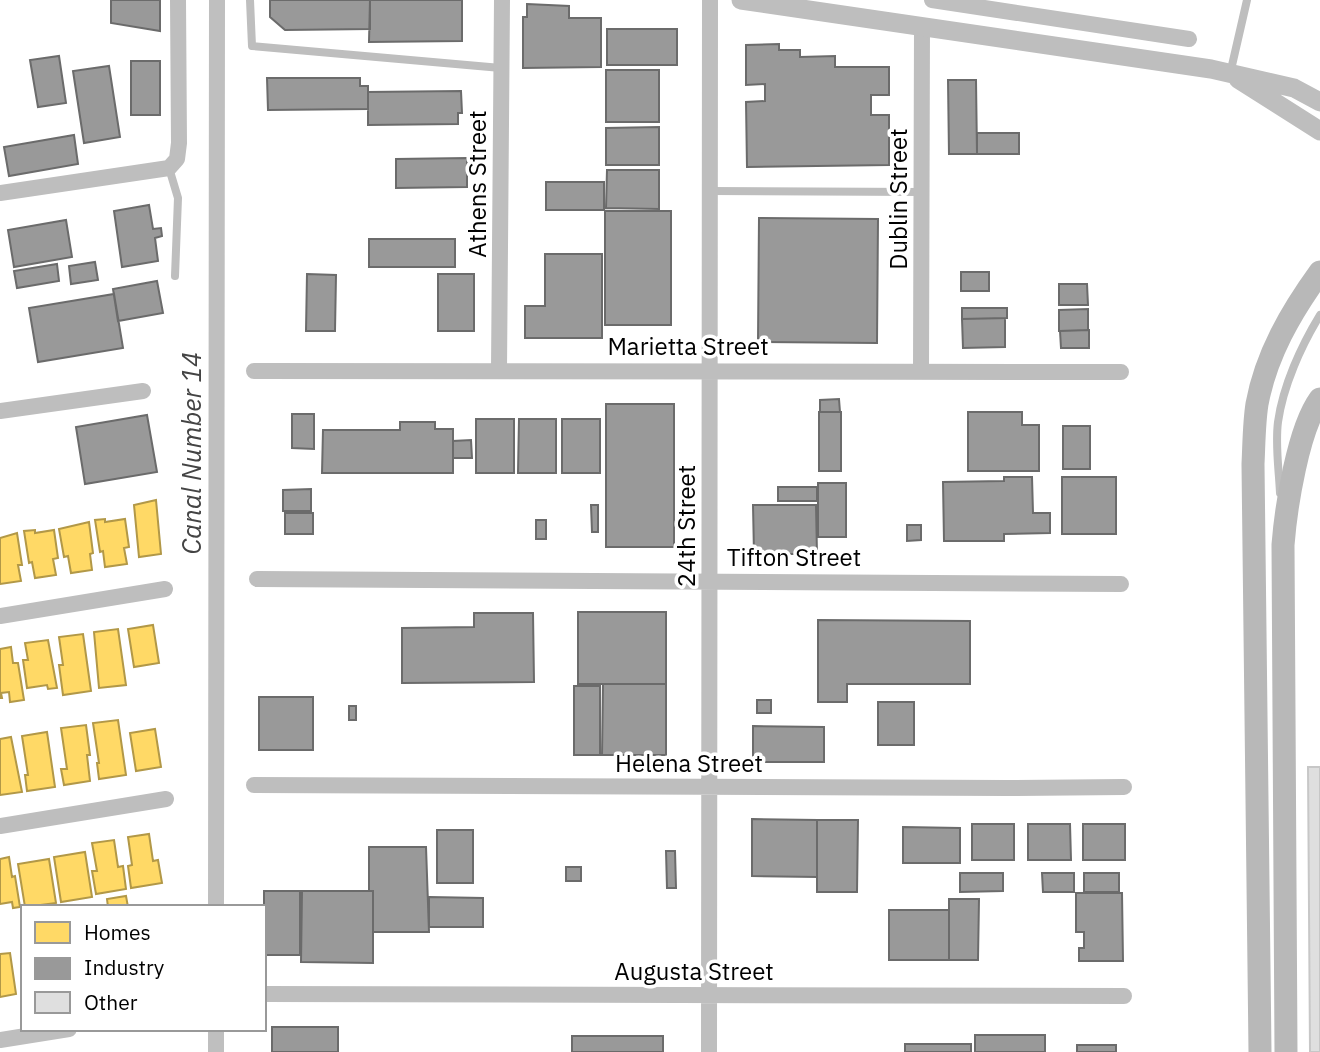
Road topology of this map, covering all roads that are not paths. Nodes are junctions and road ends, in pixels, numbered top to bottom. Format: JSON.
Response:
{"nodes":[{"id":1,"x":178,"y":0,"type":"edge"},
{"id":2,"x":250,"y":0,"type":"edge"},
{"id":3,"x":502,"y":0,"type":"edge"},
{"id":4,"x":710,"y":0,"type":"edge"},
{"id":5,"x":741,"y":0,"type":"edge"},
{"id":6,"x":1247,"y":0,"type":"edge"},
{"id":7,"x":922,"y":28,"type":"junction"},
{"id":8,"x":501,"y":68,"type":"junction"},
{"id":9,"x":1230,"y":74,"type":"junction"},
{"id":10,"x":1320,"y":102,"type":"edge"},
{"id":11,"x":1318,"y":125,"type":"edge"},
{"id":12,"x":169,"y":168,"type":"junction"},
{"id":13,"x":710,"y":191,"type":"junction"},
{"id":14,"x":921,"y":192,"type":"junction"},
{"id":15,"x":0,"y":193,"type":"edge"},
{"id":16,"x":1320,"y":272,"type":"edge"},
{"id":17,"x":174,"y":276,"type":"dead end"},
{"id":18,"x":1320,"y":315,"type":"edge"},
{"id":19,"x":499,"y":369,"type":"junction"},
{"id":20,"x":254,"y":370,"type":"dead end"},
{"id":21,"x":710,"y":370,"type":"junction"},
{"id":22,"x":920,"y":371,"type":"junction"},
{"id":23,"x":1121,"y":372,"type":"dead end"},
{"id":24,"x":143,"y":391,"type":"dead end"},
{"id":25,"x":1320,"y":399,"type":"edge"},
{"id":26,"x":0,"y":411,"type":"edge"},
{"id":27,"x":1319,"y":426,"type":"edge"},
{"id":28,"x":1300,"y":452,"type":"junction"},
{"id":29,"x":1283,"y":545,"type":"junction"},
{"id":30,"x":257,"y":579,"type":"dead end"},
{"id":31,"x":710,"y":580,"type":"junction"},
{"id":32,"x":1121,"y":584,"type":"dead end"},
{"id":33,"x":165,"y":589,"type":"dead end"},
{"id":34,"x":0,"y":616,"type":"edge"},
{"id":35,"x":254,"y":785,"type":"dead end"},
{"id":36,"x":709,"y":787,"type":"junction"},
{"id":37,"x":1124,"y":787,"type":"dead end"},
{"id":38,"x":166,"y":799,"type":"dead end"},
{"id":39,"x":0,"y":826,"type":"edge"},
{"id":40,"x":266,"y":994,"type":"edge"},
{"id":41,"x":710,"y":995,"type":"junction"},
{"id":42,"x":1124,"y":996,"type":"dead end"},
{"id":43,"x":56,"y":1031,"type":"edge"},
{"id":44,"x":0,"y":1040,"type":"edge"},
{"id":45,"x":709,"y":1052,"type":"edge"},
{"id":46,"x":1260,"y":1052,"type":"edge"},
{"id":47,"x":1286,"y":1052,"type":"edge"}],
"edges":[{"from":1,"to":12,"type":"street"},
{"from":2,"to":8,"type":"lane"},
{"from":3,"to":8,"type":"street","name":"Athens Street"},
{"from":4,"to":13,"type":"street","name":"24th Street"},
{"from":5,"to":7,"type":"street"},
{"from":6,"to":9,"type":"lane"},
{"from":7,"to":9,"type":"street"},
{"from":7,"to":14,"type":"street","name":"Dublin Street"},
{"from":8,"to":19,"type":"street","name":"Athens Street"},
{"from":9,"to":10,"type":"street"},
{"from":9,"to":11,"type":"street"},
{"from":12,"to":15,"type":"street"},
{"from":12,"to":17,"type":"lane"},
{"from":13,"to":14,"type":"lane"},
{"from":13,"to":21,"type":"street","name":"24th Street"},
{"from":14,"to":22,"type":"street","name":"Dublin Street"},
{"from":16,"to":46,"type":"main road"},
{"from":18,"to":29,"type":"lane"},
{"from":19,"to":20,"type":"street","name":"Marietta Street"},
{"from":19,"to":21,"type":"street","name":"Marietta Street"},
{"from":21,"to":22,"type":"street","name":"Marietta Street"},
{"from":21,"to":31,"type":"street","name":"24th Street"},
{"from":22,"to":23,"type":"street","name":"Marietta Street"},
{"from":24,"to":26,"type":"street"},
{"from":25,"to":28,"type":"main road"},
{"from":27,"to":28,"type":"lane"},
{"from":28,"to":29,"type":"main road"},
{"from":29,"to":47,"type":"main road"},
{"from":30,"to":31,"type":"street","name":"Tifton Street"},
{"from":31,"to":32,"type":"street","name":"Tifton Street"},
{"from":31,"to":36,"type":"street","name":"24th Street"},
{"from":33,"to":34,"type":"street"},
{"from":35,"to":36,"type":"street","name":"Helena Street"},
{"from":36,"to":37,"type":"street","name":"Helena Street"},
{"from":36,"to":41,"type":"street","name":"24th Street"},
{"from":38,"to":39,"type":"street"},
{"from":40,"to":41,"type":"street","name":"Augusta Street"},
{"from":41,"to":42,"type":"street","name":"Augusta Street"},
{"from":41,"to":45,"type":"street","name":"24th Street"},
{"from":43,"to":44,"type":"street"}]}
